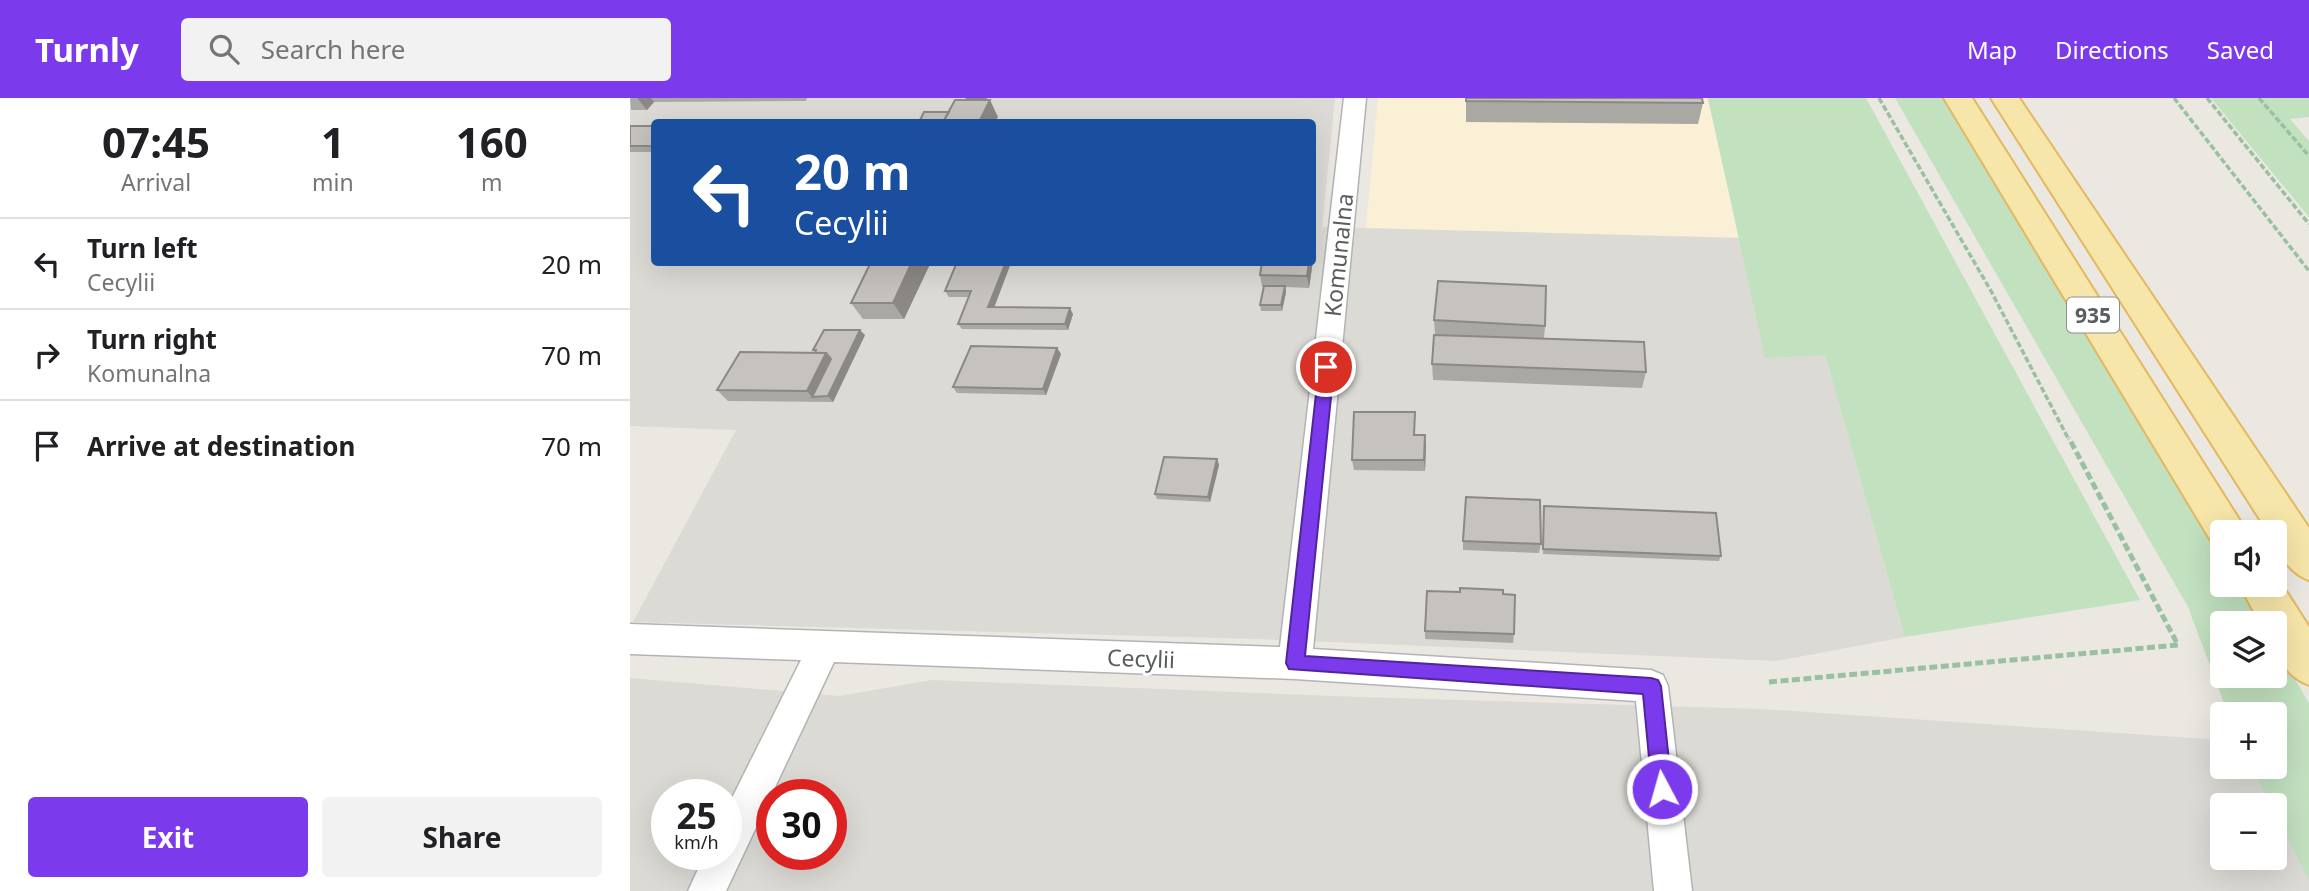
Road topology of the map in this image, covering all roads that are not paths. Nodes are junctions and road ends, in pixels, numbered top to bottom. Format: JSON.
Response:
{"nodes":[{"id":1,"x":1355,"y":98,"type":"edge"},
{"id":2,"x":1958,"y":98,"type":"edge"},
{"id":3,"x":2005,"y":98,"type":"edge"},
{"id":4,"x":2220,"y":520,"type":"edge"},
{"id":5,"x":2309,"y":562,"type":"edge"},
{"id":6,"x":2267,"y":597,"type":"edge"},
{"id":7,"x":630,"y":639,"type":"edge"},
{"id":8,"x":824,"y":648,"type":"junction"},
{"id":9,"x":1295,"y":663,"type":"junction"},
{"id":10,"x":2309,"y":665,"type":"edge"},
{"id":11,"x":742,"y":817,"type":"edge"},
{"id":12,"x":716,"y":870,"type":"edge"},
{"id":13,"x":706,"y":891,"type":"edge"},
{"id":14,"x":1673,"y":891,"type":"edge"}],
"edges":[{"from":1,"to":9,"type":"street","name":"Komunalna"},
{"from":2,"to":4,"type":"main road","number":"935"},
{"from":3,"to":5,"type":"main road","number":"935"},
{"from":6,"to":10,"type":"main road"},
{"from":7,"to":8,"type":"street","name":"Cecylii"},
{"from":8,"to":9,"type":"street","name":"Cecylii"},
{"from":8,"to":11,"type":"street"},
{"from":9,"to":14,"type":"street","name":"Cecylii"},
{"from":12,"to":13,"type":"street"}]}
